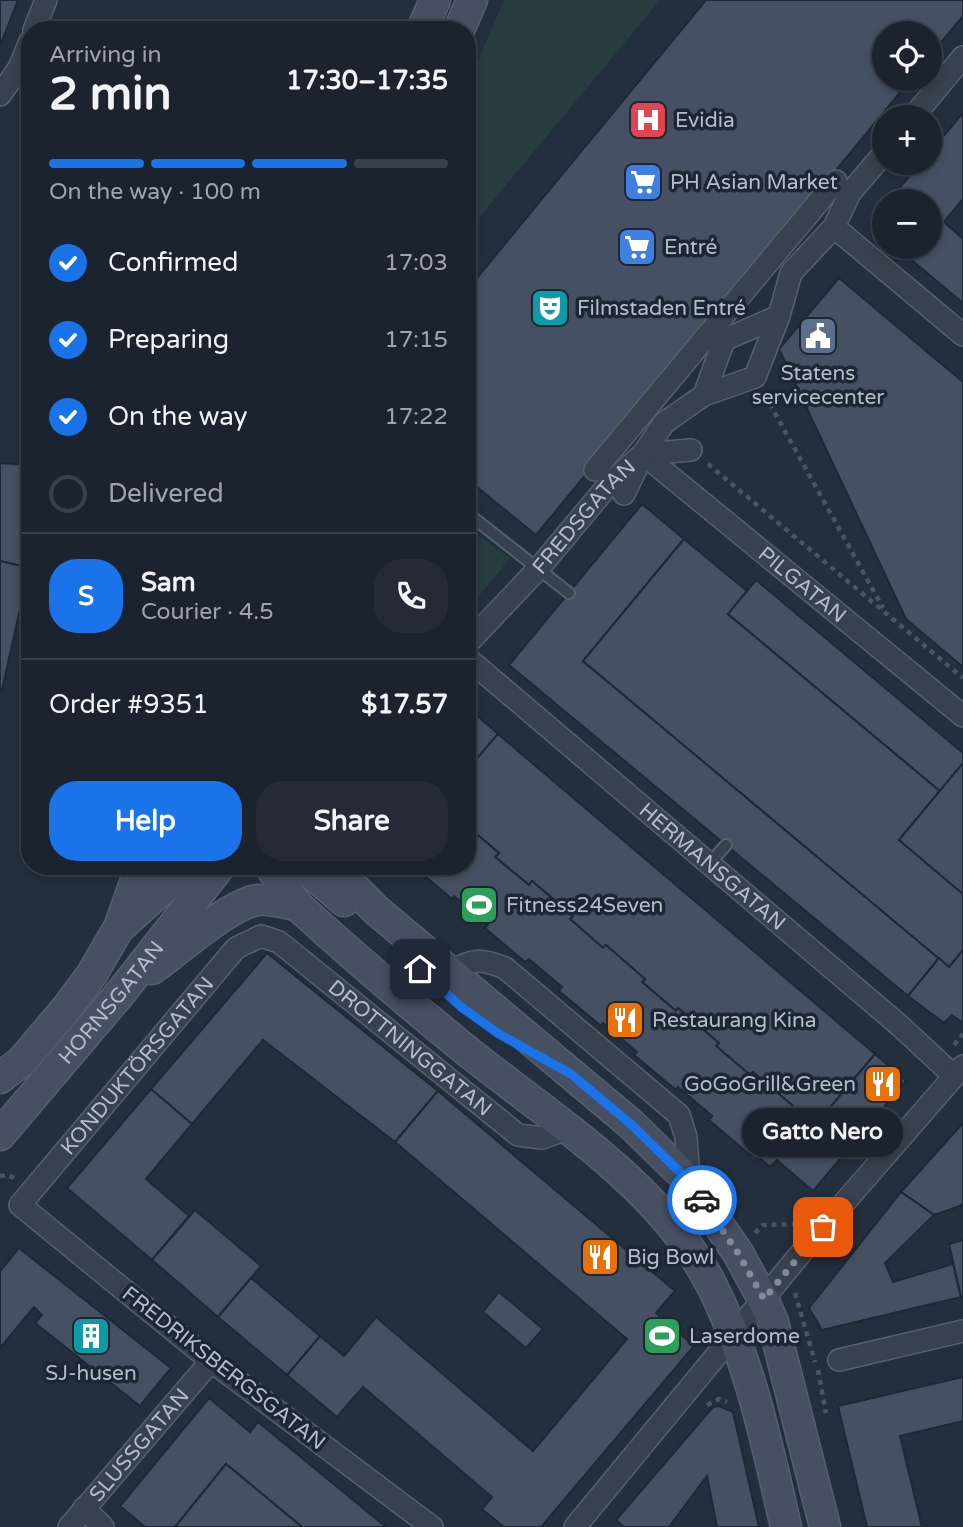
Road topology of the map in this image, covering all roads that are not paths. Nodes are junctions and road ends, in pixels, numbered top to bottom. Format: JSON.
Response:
{"nodes":[{"id":1,"x":47,"y":0,"type":"edge"},
{"id":2,"x":435,"y":0,"type":"edge"},
{"id":3,"x":472,"y":0,"type":"edge"},
{"id":4,"x":38,"y":21,"type":"edge"},
{"id":5,"x":426,"y":21,"type":"edge"},
{"id":6,"x":463,"y":21,"type":"edge"},
{"id":7,"x":963,"y":57,"type":"edge"},
{"id":8,"x":21,"y":63,"type":"edge"},
{"id":9,"x":0,"y":94,"type":"edge"},
{"id":10,"x":923,"y":105,"type":"edge"},
{"id":11,"x":872,"y":167,"type":"edge"},
{"id":12,"x":836,"y":181,"type":"dead end"},
{"id":13,"x":834,"y":227,"type":"junction"},
{"id":14,"x":779,"y":316,"type":"junction"},
{"id":15,"x":963,"y":335,"type":"edge"},
{"id":16,"x":704,"y":395,"type":"junction"},
{"id":17,"x":691,"y":450,"type":"road end"},
{"id":18,"x":643,"y":454,"type":"junction"},
{"id":19,"x":595,"y":470,"type":"dead end"},
{"id":20,"x":624,"y":494,"type":"dead end"},
{"id":21,"x":476,"y":520,"type":"edge"},
{"id":22,"x":539,"y":568,"type":"junction"},
{"id":23,"x":569,"y":593,"type":"dead end"},
{"id":24,"x":476,"y":634,"type":"edge"},
{"id":25,"x":476,"y":666,"type":"edge"},
{"id":26,"x":963,"y":716,"type":"edge"},
{"id":27,"x":726,"y":845,"type":"dead end"},
{"id":28,"x":709,"y":864,"type":"junction"},
{"id":29,"x":138,"y":875,"type":"edge"},
{"id":30,"x":178,"y":875,"type":"edge"},
{"id":31,"x":213,"y":875,"type":"edge"},
{"id":32,"x":276,"y":875,"type":"edge"},
{"id":33,"x":290,"y":875,"type":"edge"},
{"id":34,"x":313,"y":875,"type":"edge"},
{"id":35,"x":344,"y":875,"type":"edge"},
{"id":36,"x":297,"y":905,"type":"junction"},
{"id":37,"x":118,"y":929,"type":"junction"},
{"id":38,"x":261,"y":936,"type":"joint"},
{"id":39,"x":450,"y":972,"type":"junction"},
{"id":40,"x":123,"y":990,"type":"junction"},
{"id":41,"x":11,"y":1070,"type":"edge"},
{"id":42,"x":959,"y":1071,"type":"edge"},
{"id":43,"x":571,"y":1074,"type":"junction"},
{"id":44,"x":0,"y":1087,"type":"edge"},
{"id":45,"x":567,"y":1129,"type":"junction"},
{"id":46,"x":0,"y":1135,"type":"edge"},
{"id":47,"x":689,"y":1181,"type":"junction"},
{"id":48,"x":20,"y":1205,"type":"joint"},
{"id":49,"x":764,"y":1299,"type":"junction"},
{"id":50,"x":963,"y":1331,"type":"edge"},
{"id":51,"x":734,"y":1335,"type":"junction"},
{"id":52,"x":839,"y":1360,"type":"dead end"},
{"id":53,"x":211,"y":1361,"type":"junction"},
{"id":54,"x":84,"y":1508,"type":"junction"},
{"id":55,"x":69,"y":1527,"type":"edge"},
{"id":56,"x":103,"y":1527,"type":"edge"},
{"id":57,"x":432,"y":1527,"type":"edge"},
{"id":58,"x":575,"y":1527,"type":"edge"},
{"id":59,"x":786,"y":1527,"type":"edge"},
{"id":60,"x":825,"y":1527,"type":"edge"}],
"edges":[{"from":1,"to":4,"type":"street"},
{"from":2,"to":5,"type":"main road"},
{"from":3,"to":6,"type":"main road"},
{"from":7,"to":10,"type":"street"},
{"from":8,"to":9,"type":"street"},
{"from":11,"to":13,"type":"street"},
{"from":12,"to":19,"type":"street"},
{"from":13,"to":14,"type":"street"},
{"from":13,"to":15,"type":"street"},
{"from":14,"to":16,"type":"street"},
{"from":14,"to":16,"type":"street","name":"FREDSGATAN"},
{"from":16,"to":18,"type":"street","name":"FREDSGATAN"},
{"from":17,"to":18,"type":"street"},
{"from":18,"to":20,"type":"street"},
{"from":18,"to":22,"type":"street","name":"FREDSGATAN"},
{"from":18,"to":26,"type":"street","name":"PILGATAN"},
{"from":21,"to":22,"type":"lane"},
{"from":22,"to":23,"type":"lane"},
{"from":22,"to":24,"type":"street","name":"FREDSGATAN"},
{"from":25,"to":28,"type":"street","name":"HERMANSGATAN"},
{"from":27,"to":28,"type":"lane"},
{"from":28,"to":42,"type":"street","name":"HERMANSGATAN"},
{"from":29,"to":37,"type":"main road"},
{"from":30,"to":37,"type":"main road","name":"HORNSGATAN"},
{"from":31,"to":40,"type":"main road","name":"HORNSGATAN"},
{"from":32,"to":36,"type":"main road"},
{"from":33,"to":36,"type":"main road"},
{"from":34,"to":43,"type":"main road"},
{"from":35,"to":39,"type":"main road"},
{"from":36,"to":40,"type":"main road"},
{"from":36,"to":45,"type":"main road","name":"DROTTNINGGATAN"},
{"from":37,"to":41,"type":"main road","name":"HORNSGATAN"},
{"from":38,"to":45,"type":"street","name":"DROTTNINGGATAN"},
{"from":38,"to":48,"type":"street","name":"KONDUKTÖRSGATAN"},
{"from":39,"to":43,"type":"main road"},
{"from":39,"to":47,"type":"street"},
{"from":40,"to":46,"type":"main road","name":"HORNSGATAN"},
{"from":41,"to":44,"type":"main road","name":"HORNSGATAN"},
{"from":42,"to":49,"type":"street"},
{"from":43,"to":47,"type":"main road"},
{"from":45,"to":51,"type":"main road","name":"DROTTNINGGATAN"},
{"from":47,"to":49,"type":"main road"},
{"from":48,"to":53,"type":"street","name":"FREDRIKSBERGSGATAN"},
{"from":49,"to":51,"type":"street"},
{"from":49,"to":60,"type":"main road"},
{"from":50,"to":52,"type":"street"},
{"from":51,"to":58,"type":"street"},
{"from":51,"to":59,"type":"main road","name":"DROTTNINGGATAN"},
{"from":53,"to":54,"type":"street","name":"SLUSSGATAN"},
{"from":53,"to":57,"type":"street","name":"FREDRIKSBERGSGATAN"},
{"from":54,"to":55,"type":"street","name":"SLUSSGATAN"},
{"from":54,"to":56,"type":"street"}]}
